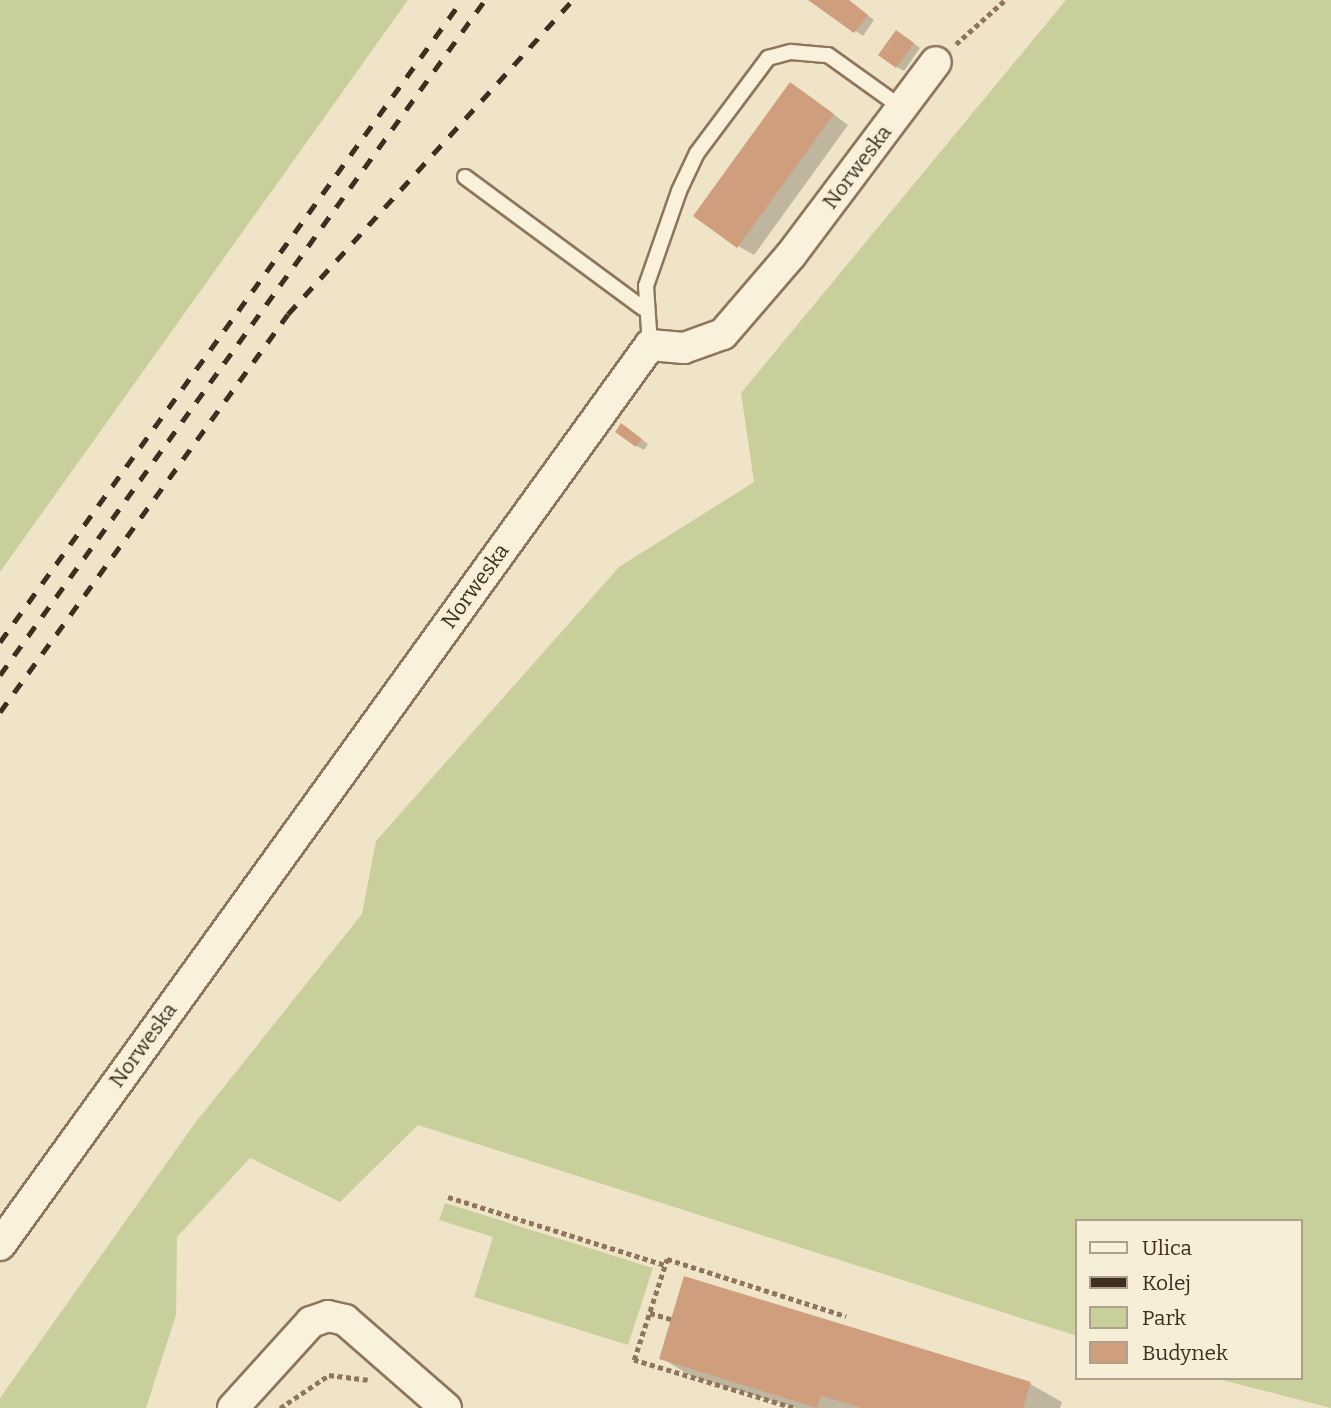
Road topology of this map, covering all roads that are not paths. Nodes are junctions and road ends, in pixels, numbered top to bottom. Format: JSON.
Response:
{"nodes":[{"id":1,"x":936,"y":62,"type":"road end"},
{"id":2,"x":902,"y":108,"type":"junction"},
{"id":3,"x":465,"y":177,"type":"dead end"},
{"id":4,"x":643,"y":308,"type":"junction"},
{"id":5,"x":650,"y":345,"type":"junction"},
{"id":6,"x":0,"y":1245,"type":"edge"},
{"id":7,"x":233,"y":1408,"type":"edge"},
{"id":8,"x":446,"y":1408,"type":"edge"}],
"edges":[{"from":1,"to":2,"type":"street","name":"Norweska"},
{"from":2,"to":4,"type":"lane"},
{"from":2,"to":5,"type":"street","name":"Norweska"},
{"from":3,"to":4,"type":"lane"},
{"from":4,"to":5,"type":"lane"},
{"from":5,"to":6,"type":"street","name":"Norweska"},
{"from":7,"to":8,"type":"street"}]}
